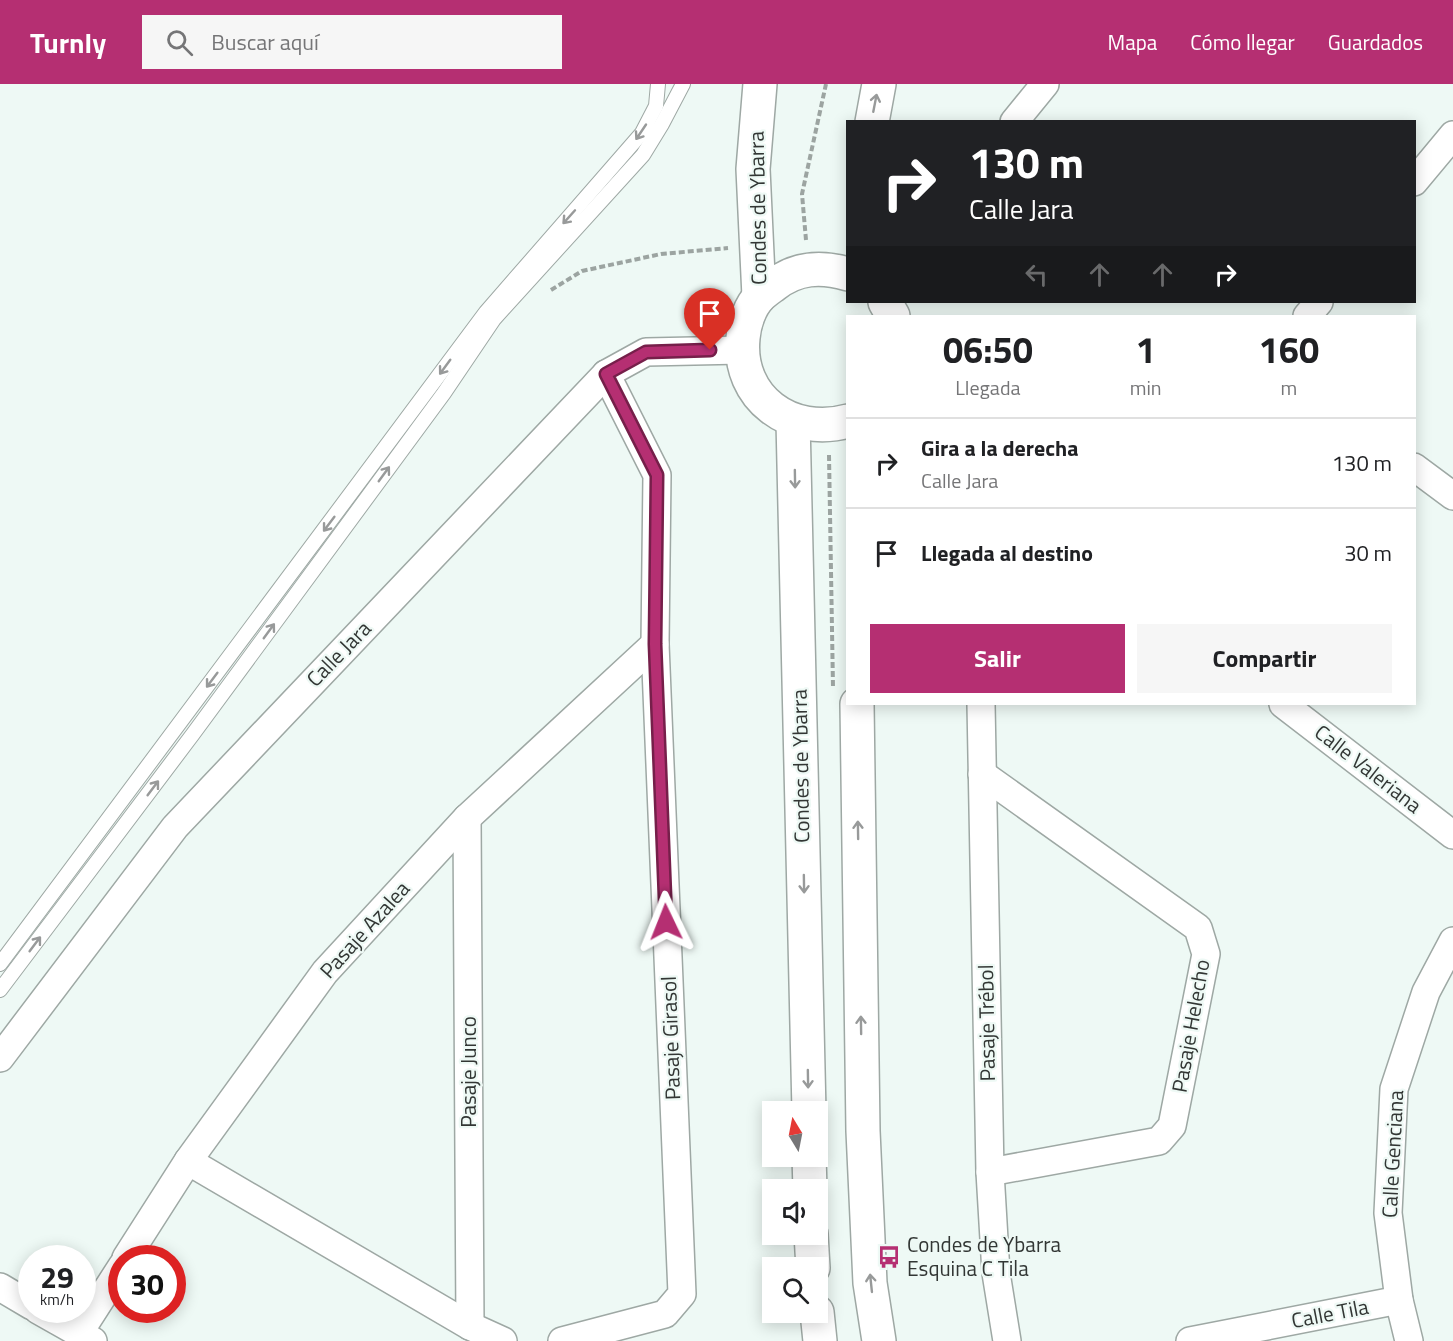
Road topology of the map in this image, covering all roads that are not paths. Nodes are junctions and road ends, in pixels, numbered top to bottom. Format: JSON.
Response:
{"nodes":[{"id":1,"x":658,"y":84,"type":"edge"},
{"id":2,"x":683,"y":84,"type":"edge"},
{"id":3,"x":760,"y":84,"type":"edge"},
{"id":4,"x":879,"y":84,"type":"edge"},
{"id":5,"x":1045,"y":84,"type":"edge"},
{"id":6,"x":872,"y":120,"type":"edge"},
{"id":7,"x":1016,"y":120,"type":"edge"},
{"id":8,"x":1453,"y":135,"type":"edge"},
{"id":9,"x":1416,"y":180,"type":"edge"},
{"id":10,"x":846,"y":273,"type":"edge"},
{"id":11,"x":759,"y":297,"type":"junction"},
{"id":12,"x":1318,"y":303,"type":"edge"},
{"id":13,"x":1308,"y":315,"type":"edge"},
{"id":14,"x":742,"y":350,"type":"junction"},
{"id":15,"x":606,"y":374,"type":"junction"},
{"id":16,"x":793,"y":421,"type":"junction"},
{"id":17,"x":846,"y":422,"type":"edge"},
{"id":18,"x":1416,"y":468,"type":"edge"},
{"id":19,"x":1453,"y":496,"type":"edge"},
{"id":20,"x":655,"y":644,"type":"junction"},
{"id":21,"x":857,"y":705,"type":"edge"},
{"id":22,"x":981,"y":705,"type":"edge"},
{"id":23,"x":1284,"y":705,"type":"edge"},
{"id":24,"x":982,"y":774,"type":"junction"},
{"id":25,"x":467,"y":818,"type":"junction"},
{"id":26,"x":1453,"y":835,"type":"edge"},
{"id":27,"x":1453,"y":941,"type":"edge"},
{"id":28,"x":0,"y":964,"type":"edge"},
{"id":29,"x":0,"y":990,"type":"edge"},
{"id":30,"x":0,"y":1058,"type":"edge"},
{"id":31,"x":809,"y":1101,"type":"edge"},
{"id":32,"x":188,"y":1161,"type":"junction"},
{"id":33,"x":990,"y":1172,"type":"junction"},
{"id":34,"x":134,"y":1245,"type":"edge"},
{"id":35,"x":0,"y":1287,"type":"edge"},
{"id":36,"x":108,"y":1294,"type":"edge"},
{"id":37,"x":18,"y":1298,"type":"edge"},
{"id":38,"x":1399,"y":1300,"type":"junction"},
{"id":39,"x":61,"y":1323,"type":"edge"},
{"id":40,"x":818,"y":1323,"type":"edge"},
{"id":41,"x":470,"y":1326,"type":"junction"},
{"id":42,"x":1257,"y":1335,"type":"edge"},
{"id":43,"x":86,"y":1337,"type":"edge"},
{"id":44,"x":503,"y":1341,"type":"edge"},
{"id":45,"x":562,"y":1341,"type":"edge"},
{"id":46,"x":820,"y":1341,"type":"edge"},
{"id":47,"x":879,"y":1341,"type":"edge"},
{"id":48,"x":1007,"y":1341,"type":"edge"},
{"id":49,"x":1190,"y":1341,"type":"edge"},
{"id":50,"x":1409,"y":1341,"type":"edge"}],
"edges":[{"from":1,"to":28,"type":"lane","one_way":true},
{"from":29,"to":2,"type":"lane","one_way":true},
{"from":3,"to":11,"type":"main road","name":"Condes de Ybarra"},
{"from":6,"to":4,"type":"main road","one_way":true},
{"from":5,"to":7,"type":"street"},
{"from":8,"to":9,"type":"street"},
{"from":10,"to":11,"type":"main road"},
{"from":11,"to":14,"type":"main road"},
{"from":12,"to":13,"type":"street"},
{"from":14,"to":15,"type":"street","name":"Calle Jara"},
{"from":14,"to":16,"type":"main road"},
{"from":15,"to":20,"type":"street","name":"Pasaje Girasol"},
{"from":15,"to":30,"type":"street","name":"Calle Jara"},
{"from":16,"to":17,"type":"main road"},
{"from":16,"to":31,"type":"main road","name":"Condes de Ybarra","one_way":true},
{"from":18,"to":19,"type":"street"},
{"from":20,"to":25,"type":"street","name":"Pasaje Azalea"},
{"from":20,"to":45,"type":"street","name":"Pasaje Girasol"},
{"from":47,"to":21,"type":"main road","one_way":true},
{"from":22,"to":24,"type":"street","name":"Pasaje Trébol"},
{"from":23,"to":26,"type":"street","name":"Calle Valeriana"},
{"from":24,"to":33,"type":"street","name":"Pasaje Trébol"},
{"from":24,"to":33,"type":"street","name":"Pasaje Helecho"},
{"from":25,"to":32,"type":"street","name":"Pasaje Azalea"},
{"from":25,"to":41,"type":"street","name":"Pasaje Junco"},
{"from":27,"to":38,"type":"street","name":"Calle Genciana"},
{"from":32,"to":34,"type":"street","name":"Pasaje Azalea"},
{"from":32,"to":41,"type":"street"},
{"from":33,"to":48,"type":"street","name":"Pasaje Trébol"},
{"from":35,"to":37,"type":"street"},
{"from":36,"to":43,"type":"street"},
{"from":38,"to":42,"type":"street","name":"Calle Tila"},
{"from":38,"to":50,"type":"street","name":"Calle Genciana"},
{"from":39,"to":43,"type":"street"},
{"from":40,"to":46,"type":"main road"},
{"from":41,"to":44,"type":"street"},
{"from":42,"to":49,"type":"street","name":"Calle Tila"}]}
